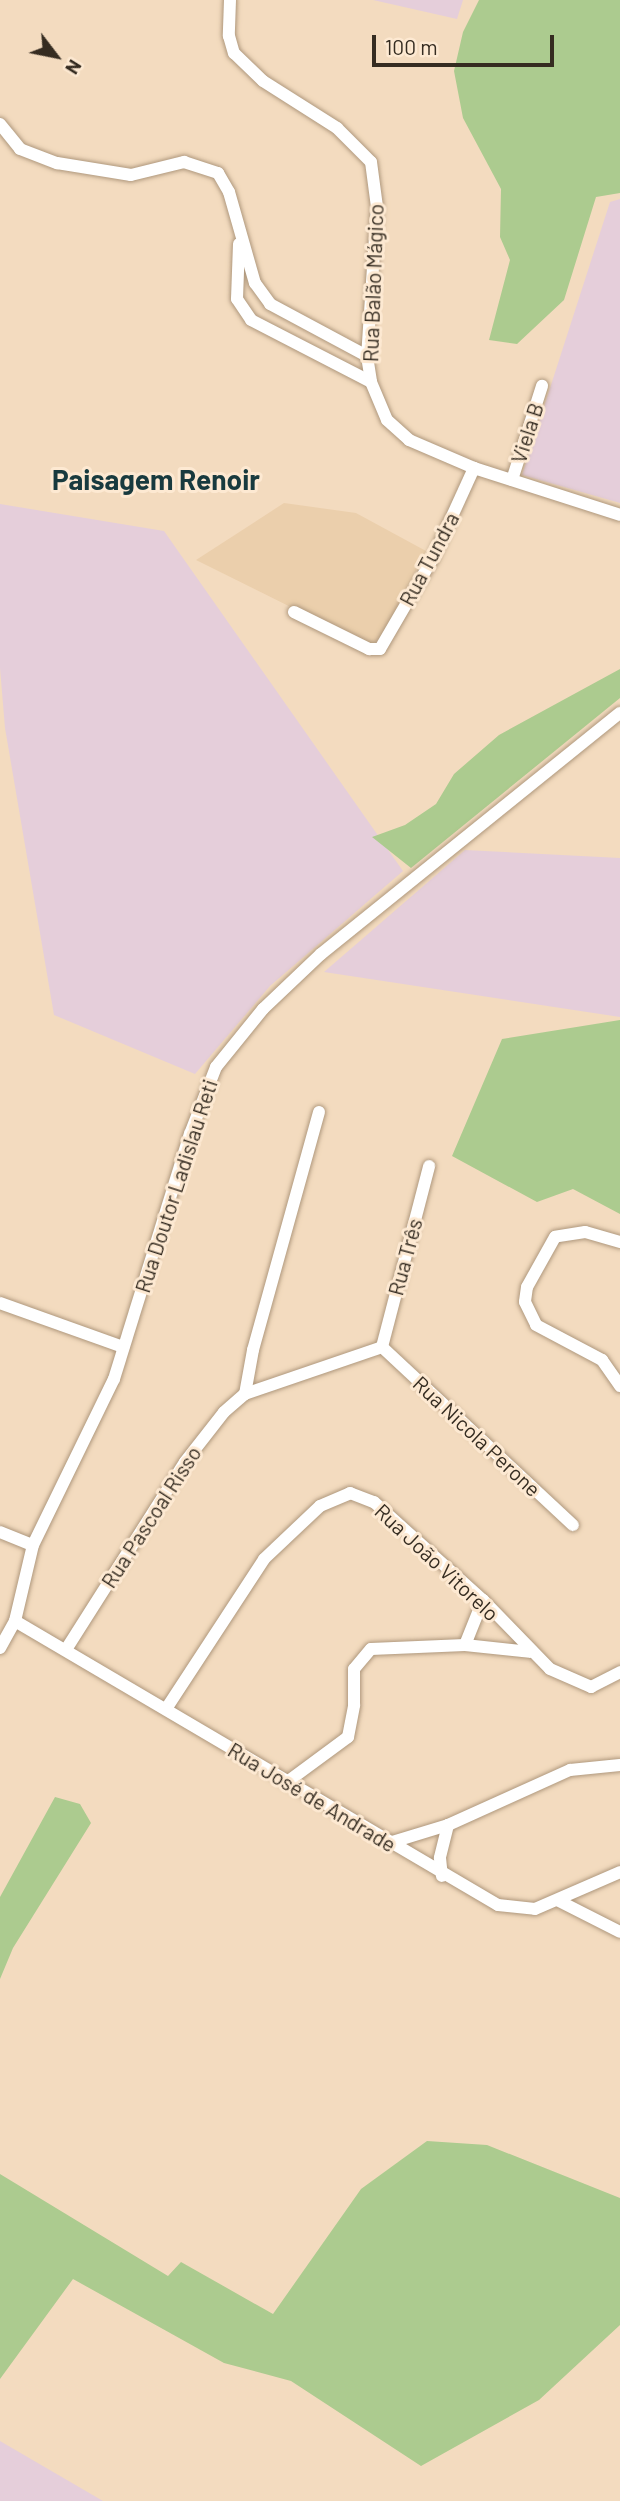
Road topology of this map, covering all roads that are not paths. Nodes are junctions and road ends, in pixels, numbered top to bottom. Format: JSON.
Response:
{"nodes":[{"id":1,"x":230,"y":0,"type":"edge"},
{"id":2,"x":0,"y":124,"type":"edge"},
{"id":3,"x":240,"y":240,"type":"junction"},
{"id":4,"x":368,"y":356,"type":"junction"},
{"id":5,"x":371,"y":382,"type":"junction"},
{"id":6,"x":542,"y":386,"type":"dead end"},
{"id":7,"x":474,"y":468,"type":"junction"},
{"id":8,"x":512,"y":480,"type":"junction"},
{"id":9,"x":620,"y":515,"type":"edge"},
{"id":10,"x":294,"y":612,"type":"dead end"},
{"id":11,"x":620,"y":713,"type":"edge"},
{"id":12,"x":319,"y":1112,"type":"dead end"},
{"id":13,"x":429,"y":1166,"type":"dead end"},
{"id":14,"x":620,"y":1242,"type":"edge"},
{"id":15,"x":0,"y":1303,"type":"edge"},
{"id":16,"x":382,"y":1347,"type":"junction"},
{"id":17,"x":123,"y":1348,"type":"junction"},
{"id":18,"x":620,"y":1386,"type":"edge"},
{"id":19,"x":245,"y":1394,"type":"junction"},
{"id":20,"x":573,"y":1525,"type":"dead end"},
{"id":21,"x":0,"y":1532,"type":"edge"},
{"id":22,"x":33,"y":1545,"type":"junction"},
{"id":23,"x":483,"y":1600,"type":"junction"},
{"id":24,"x":15,"y":1621,"type":"junction"},
{"id":25,"x":465,"y":1645,"type":"junction"},
{"id":26,"x":0,"y":1648,"type":"edge"},
{"id":27,"x":67,"y":1648,"type":"junction"},
{"id":28,"x":530,"y":1653,"type":"junction"},
{"id":29,"x":620,"y":1672,"type":"edge"},
{"id":30,"x":166,"y":1709,"type":"junction"},
{"id":31,"x":620,"y":1765,"type":"edge"},
{"id":32,"x":287,"y":1782,"type":"junction"},
{"id":33,"x":448,"y":1825,"type":"junction"},
{"id":34,"x":388,"y":1843,"type":"junction"},
{"id":35,"x":620,"y":1872,"type":"edge"},
{"id":36,"x":442,"y":1876,"type":"junction"},
{"id":37,"x":559,"y":1900,"type":"junction"},
{"id":38,"x":620,"y":1932,"type":"edge"}],
"edges":[{"from":1,"to":4,"type":"street","name":"Rua Balão Mágico"},
{"from":2,"to":3,"type":"street"},
{"from":3,"to":4,"type":"street"},
{"from":3,"to":5,"type":"street"},
{"from":4,"to":5,"type":"street","name":"Rua Balão Mágico"},
{"from":5,"to":7,"type":"street","name":"Rua Balão Mágico"},
{"from":6,"to":8,"type":"street","name":"Viela B"},
{"from":7,"to":8,"type":"street","name":"Rua Balão Mágico"},
{"from":7,"to":10,"type":"street","name":"Rua Tundra"},
{"from":8,"to":9,"type":"street","name":"Rua Balão Mágico"},
{"from":11,"to":17,"type":"street","name":"Rua Doutor Ladislau Reti"},
{"from":12,"to":19,"type":"street"},
{"from":13,"to":16,"type":"street","name":"Rua Três"},
{"from":14,"to":18,"type":"street"},
{"from":15,"to":17,"type":"street"},
{"from":16,"to":19,"type":"street","name":"Rua Pascoal Risso"},
{"from":16,"to":20,"type":"street","name":"Rua Nicola Perone"},
{"from":17,"to":22,"type":"street","name":"Rua Doutor Ladislau Reti"},
{"from":19,"to":27,"type":"street","name":"Rua Pascoal Risso"},
{"from":21,"to":22,"type":"street"},
{"from":22,"to":24,"type":"street","name":"Rua Doutor Ladislau Reti"},
{"from":23,"to":25,"type":"street"},
{"from":23,"to":28,"type":"street","name":"Rua João Vitorelo"},
{"from":23,"to":30,"type":"street","name":"Rua João Vitorelo"},
{"from":24,"to":26,"type":"street","name":"Rua Doutor Ladislau Reti"},
{"from":24,"to":27,"type":"street","name":"Rua José de Andrade"},
{"from":25,"to":28,"type":"street"},
{"from":25,"to":32,"type":"street"},
{"from":27,"to":30,"type":"street","name":"Rua José de Andrade"},
{"from":28,"to":29,"type":"street","name":"Rua João Vitorelo"},
{"from":30,"to":32,"type":"street","name":"Rua José de Andrade"},
{"from":31,"to":33,"type":"street"},
{"from":32,"to":34,"type":"street","name":"Rua José de Andrade"},
{"from":33,"to":34,"type":"street"},
{"from":33,"to":36,"type":"street"},
{"from":34,"to":36,"type":"street","name":"Rua José de Andrade"},
{"from":35,"to":37,"type":"street","name":"Rua José de Andrade"},
{"from":36,"to":37,"type":"street","name":"Rua José de Andrade"},
{"from":37,"to":38,"type":"street"}]}
